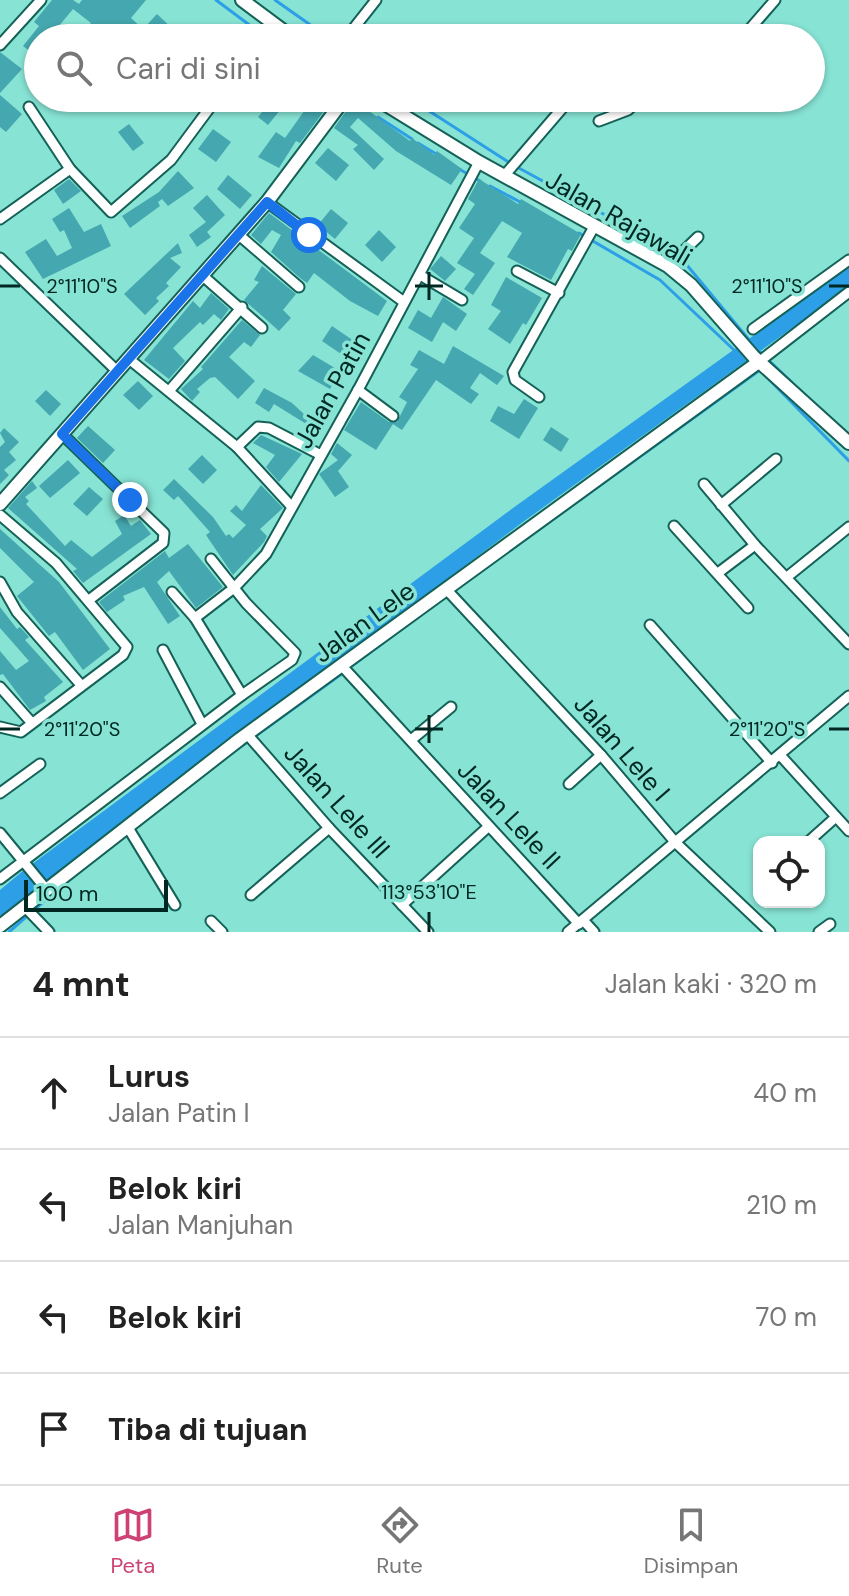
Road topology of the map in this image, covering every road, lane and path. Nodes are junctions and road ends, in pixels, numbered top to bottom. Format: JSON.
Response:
{"nodes":[{"id":1,"x":41,"y":0,"type":"edge"},
{"id":2,"x":242,"y":0,"type":"edge"},
{"id":3,"x":376,"y":0,"type":"edge"},
{"id":4,"x":769,"y":2,"type":"edge"},
{"id":5,"x":272,"y":23,"type":"edge"},
{"id":6,"x":357,"y":24,"type":"edge"},
{"id":7,"x":752,"y":24,"type":"edge"},
{"id":8,"x":0,"y":45,"type":"edge"},
{"id":9,"x":32,"y":112,"type":"edge"},
{"id":10,"x":207,"y":112,"type":"edge"},
{"id":11,"x":334,"y":112,"type":"edge"},
{"id":12,"x":398,"y":112,"type":"edge"},
{"id":13,"x":559,"y":112,"type":"edge"},
{"id":14,"x":623,"y":112,"type":"edge"},
{"id":15,"x":599,"y":121,"type":"dead end"},
{"id":16,"x":479,"y":162,"type":"junction"},
{"id":17,"x":70,"y":169,"type":"junction"},
{"id":18,"x":504,"y":176,"type":"junction"},
{"id":19,"x":267,"y":202,"type":"junction"},
{"id":20,"x":0,"y":219,"type":"edge"},
{"id":21,"x":595,"y":225,"type":"junction"},
{"id":22,"x":239,"y":235,"type":"junction"},
{"id":23,"x":698,"y":237,"type":"dead end"},
{"id":24,"x":849,"y":260,"type":"edge"},
{"id":25,"x":2,"y":263,"type":"edge"},
{"id":26,"x":668,"y":266,"type":"junction"},
{"id":27,"x":517,"y":271,"type":"dead end"},
{"id":28,"x":420,"y":275,"type":"junction"},
{"id":29,"x":203,"y":276,"type":"junction"},
{"id":30,"x":299,"y":287,"type":"dead end"},
{"id":31,"x":849,"y":292,"type":"edge"},
{"id":32,"x":559,"y":293,"type":"junction"},
{"id":33,"x":462,"y":300,"type":"dead end"},
{"id":34,"x":404,"y":302,"type":"junction"},
{"id":35,"x":242,"y":307,"type":"junction"},
{"id":36,"x":262,"y":328,"type":"dead end"},
{"id":37,"x":753,"y":329,"type":"dead end"},
{"id":38,"x":129,"y":359,"type":"junction"},
{"id":39,"x":757,"y":359,"type":"junction"},
{"id":40,"x":118,"y":372,"type":"junction"},
{"id":41,"x":358,"y":390,"type":"junction"},
{"id":42,"x":169,"y":391,"type":"junction"},
{"id":43,"x":539,"y":397,"type":"dead end"},
{"id":44,"x":393,"y":416,"type":"dead end"},
{"id":45,"x":62,"y":434,"type":"junction"},
{"id":46,"x":849,"y":443,"type":"edge"},
{"id":47,"x":237,"y":447,"type":"junction"},
{"id":48,"x":321,"y":455,"type":"junction"},
{"id":49,"x":776,"y":459,"type":"dead end"},
{"id":50,"x":704,"y":484,"type":"dead end"},
{"id":51,"x":2,"y":497,"type":"edge"},
{"id":52,"x":721,"y":505,"type":"junction"},
{"id":53,"x":292,"y":507,"type":"junction"},
{"id":54,"x":0,"y":515,"type":"edge"},
{"id":55,"x":674,"y":526,"type":"dead end"},
{"id":56,"x":849,"y":527,"type":"edge"},
{"id":57,"x":755,"y":545,"type":"junction"},
{"id":58,"x":211,"y":559,"type":"dead end"},
{"id":59,"x":718,"y":573,"type":"junction"},
{"id":60,"x":787,"y":577,"type":"junction"},
{"id":61,"x":0,"y":582,"type":"edge"},
{"id":62,"x":234,"y":588,"type":"junction"},
{"id":63,"x":446,"y":589,"type":"junction"},
{"id":64,"x":172,"y":592,"type":"dead end"},
{"id":65,"x":89,"y":600,"type":"junction"},
{"id":66,"x":748,"y":608,"type":"dead end"},
{"id":67,"x":195,"y":618,"type":"junction"},
{"id":68,"x":650,"y":625,"type":"dead end"},
{"id":69,"x":849,"y":644,"type":"edge"},
{"id":70,"x":163,"y":650,"type":"dead end"},
{"id":71,"x":342,"y":666,"type":"junction"},
{"id":72,"x":81,"y":685,"type":"junction"},
{"id":73,"x":0,"y":687,"type":"edge"},
{"id":74,"x":242,"y":695,"type":"junction"},
{"id":75,"x":849,"y":696,"type":"edge"},
{"id":76,"x":451,"y":707,"type":"dead end"},
{"id":77,"x":31,"y":722,"type":"junction"},
{"id":78,"x":202,"y":724,"type":"junction"},
{"id":79,"x":0,"y":727,"type":"edge"},
{"id":80,"x":247,"y":734,"type":"junction"},
{"id":81,"x":411,"y":740,"type":"junction"},
{"id":82,"x":601,"y":755,"type":"junction"},
{"id":83,"x":776,"y":759,"type":"junction"},
{"id":84,"x":40,"y":764,"type":"dead end"},
{"id":85,"x":569,"y":784,"type":"dead end"},
{"id":86,"x":0,"y":793,"type":"edge"},
{"id":87,"x":836,"y":817,"type":"junction"},
{"id":88,"x":127,"y":826,"type":"junction"},
{"id":89,"x":488,"y":827,"type":"junction"},
{"id":90,"x":329,"y":828,"type":"junction"},
{"id":91,"x":849,"y":831,"type":"edge"},
{"id":92,"x":0,"y":833,"type":"edge"},
{"id":93,"x":815,"y":836,"type":"edge"},
{"id":94,"x":676,"y":843,"type":"junction"},
{"id":95,"x":26,"y":864,"type":"junction"},
{"id":96,"x":0,"y":879,"type":"edge"},
{"id":97,"x":43,"y":886,"type":"junction"},
{"id":98,"x":251,"y":895,"type":"dead end"},
{"id":99,"x":175,"y":905,"type":"dead end"},
{"id":100,"x":402,"y":905,"type":"junction"},
{"id":101,"x":24,"y":906,"type":"junction"},
{"id":102,"x":211,"y":921,"type":"dead end"},
{"id":103,"x":581,"y":922,"type":"junction"},
{"id":104,"x":830,"y":924,"type":"dead end"},
{"id":105,"x":0,"y":926,"type":"edge"},
{"id":106,"x":49,"y":932,"type":"edge"},
{"id":107,"x":222,"y":932,"type":"edge"},
{"id":108,"x":428,"y":932,"type":"edge"},
{"id":109,"x":568,"y":932,"type":"edge"},
{"id":110,"x":594,"y":932,"type":"edge"},
{"id":111,"x":770,"y":932,"type":"edge"},
{"id":112,"x":819,"y":932,"type":"edge"}],
"edges":[{"from":1,"to":8,"type":"street"},
{"from":2,"to":5,"type":"main road"},
{"from":3,"to":6,"type":"street"},
{"from":4,"to":7,"type":"street"},
{"from":9,"to":17,"type":"street"},
{"from":10,"to":17,"type":"street"},
{"from":11,"to":19,"type":"main road"},
{"from":12,"to":16,"type":"main road","name":"Jalan Rajawali"},
{"from":13,"to":18,"type":"street"},
{"from":14,"to":15,"type":"street"},
{"from":16,"to":18,"type":"main road","name":"Jalan Rajawali"},
{"from":16,"to":28,"type":"street","name":"Jalan Patin"},
{"from":17,"to":20,"type":"street"},
{"from":18,"to":21,"type":"main road","name":"Jalan Rajawali"},
{"from":19,"to":22,"type":"main road"},
{"from":19,"to":34,"type":"street"},
{"from":21,"to":26,"type":"main road","name":"Jalan Rajawali"},
{"from":21,"to":32,"type":"street"},
{"from":22,"to":29,"type":"main road"},
{"from":22,"to":30,"type":"street"},
{"from":23,"to":26,"type":"street"},
{"from":24,"to":37,"type":"street"},
{"from":25,"to":40,"type":"street"},
{"from":26,"to":39,"type":"main road","name":"Jalan Rajawali"},
{"from":27,"to":32,"type":"street"},
{"from":28,"to":33,"type":"street"},
{"from":28,"to":34,"type":"street","name":"Jalan Patin"},
{"from":29,"to":35,"type":"street"},
{"from":29,"to":38,"type":"main road"},
{"from":31,"to":39,"type":"street"},
{"from":32,"to":43,"type":"street"},
{"from":34,"to":41,"type":"street","name":"Jalan Patin"},
{"from":35,"to":36,"type":"street"},
{"from":35,"to":42,"type":"street"},
{"from":38,"to":40,"type":"main road"},
{"from":38,"to":42,"type":"street"},
{"from":39,"to":46,"type":"main road","name":"Jalan Rajawali"},
{"from":39,"to":63,"type":"main road","name":"Jalan Lele"},
{"from":40,"to":45,"type":"main road"},
{"from":41,"to":44,"type":"street"},
{"from":41,"to":48,"type":"street","name":"Jalan Patin"},
{"from":42,"to":47,"type":"street"},
{"from":45,"to":51,"type":"main road"},
{"from":45,"to":65,"type":"street"},
{"from":47,"to":48,"type":"street"},
{"from":47,"to":53,"type":"street"},
{"from":48,"to":53,"type":"street","name":"Jalan Patin"},
{"from":49,"to":52,"type":"street"},
{"from":50,"to":52,"type":"street"},
{"from":52,"to":57,"type":"street"},
{"from":53,"to":62,"type":"street","name":"Jalan Patin"},
{"from":54,"to":65,"type":"street"},
{"from":55,"to":59,"type":"street"},
{"from":56,"to":60,"type":"street"},
{"from":57,"to":59,"type":"street"},
{"from":57,"to":60,"type":"street"},
{"from":58,"to":62,"type":"street"},
{"from":59,"to":66,"type":"street"},
{"from":60,"to":69,"type":"street"},
{"from":61,"to":72,"type":"street"},
{"from":62,"to":67,"type":"street","name":"Jalan Patin"},
{"from":62,"to":74,"type":"street"},
{"from":63,"to":71,"type":"main road","name":"Jalan Lele"},
{"from":63,"to":82,"type":"street","name":"Jalan Lele I"},
{"from":64,"to":67,"type":"street"},
{"from":65,"to":72,"type":"street"},
{"from":67,"to":74,"type":"street"},
{"from":68,"to":83,"type":"street"},
{"from":70,"to":78,"type":"street"},
{"from":71,"to":80,"type":"main road","name":"Jalan Lele"},
{"from":71,"to":81,"type":"street","name":"Jalan Lele II"},
{"from":72,"to":77,"type":"street"},
{"from":73,"to":77,"type":"street"},
{"from":74,"to":78,"type":"street"},
{"from":75,"to":83,"type":"street"},
{"from":76,"to":81,"type":"street"},
{"from":77,"to":79,"type":"street"},
{"from":78,"to":95,"type":"street"},
{"from":80,"to":88,"type":"main road","name":"Jalan Lele"},
{"from":80,"to":90,"type":"street","name":"Jalan Lele III"},
{"from":81,"to":89,"type":"street","name":"Jalan Lele II"},
{"from":82,"to":85,"type":"street"},
{"from":82,"to":94,"type":"street","name":"Jalan Lele I"},
{"from":83,"to":87,"type":"street"},
{"from":83,"to":94,"type":"street"},
{"from":84,"to":86,"type":"street"},
{"from":87,"to":91,"type":"street"},
{"from":87,"to":93,"type":"street"},
{"from":88,"to":97,"type":"main road","name":"Jalan Lele"},
{"from":88,"to":99,"type":"street"},
{"from":89,"to":100,"type":"street"},
{"from":89,"to":103,"type":"street","name":"Jalan Lele II"},
{"from":90,"to":98,"type":"street"},
{"from":90,"to":100,"type":"street","name":"Jalan Lele III"},
{"from":92,"to":95,"type":"street"},
{"from":94,"to":103,"type":"street"},
{"from":94,"to":111,"type":"street","name":"Jalan Lele I"},
{"from":95,"to":96,"type":"street"},
{"from":95,"to":97,"type":"street"},
{"from":97,"to":101,"type":"main road","name":"Jalan Lele"},
{"from":100,"to":108,"type":"street","name":"Jalan Lele III"},
{"from":101,"to":105,"type":"main road","name":"Jalan Lele"},
{"from":101,"to":106,"type":"street"},
{"from":102,"to":107,"type":"street"},
{"from":103,"to":109,"type":"street"},
{"from":103,"to":110,"type":"street","name":"Jalan Lele II"},
{"from":104,"to":112,"type":"street"}]}
